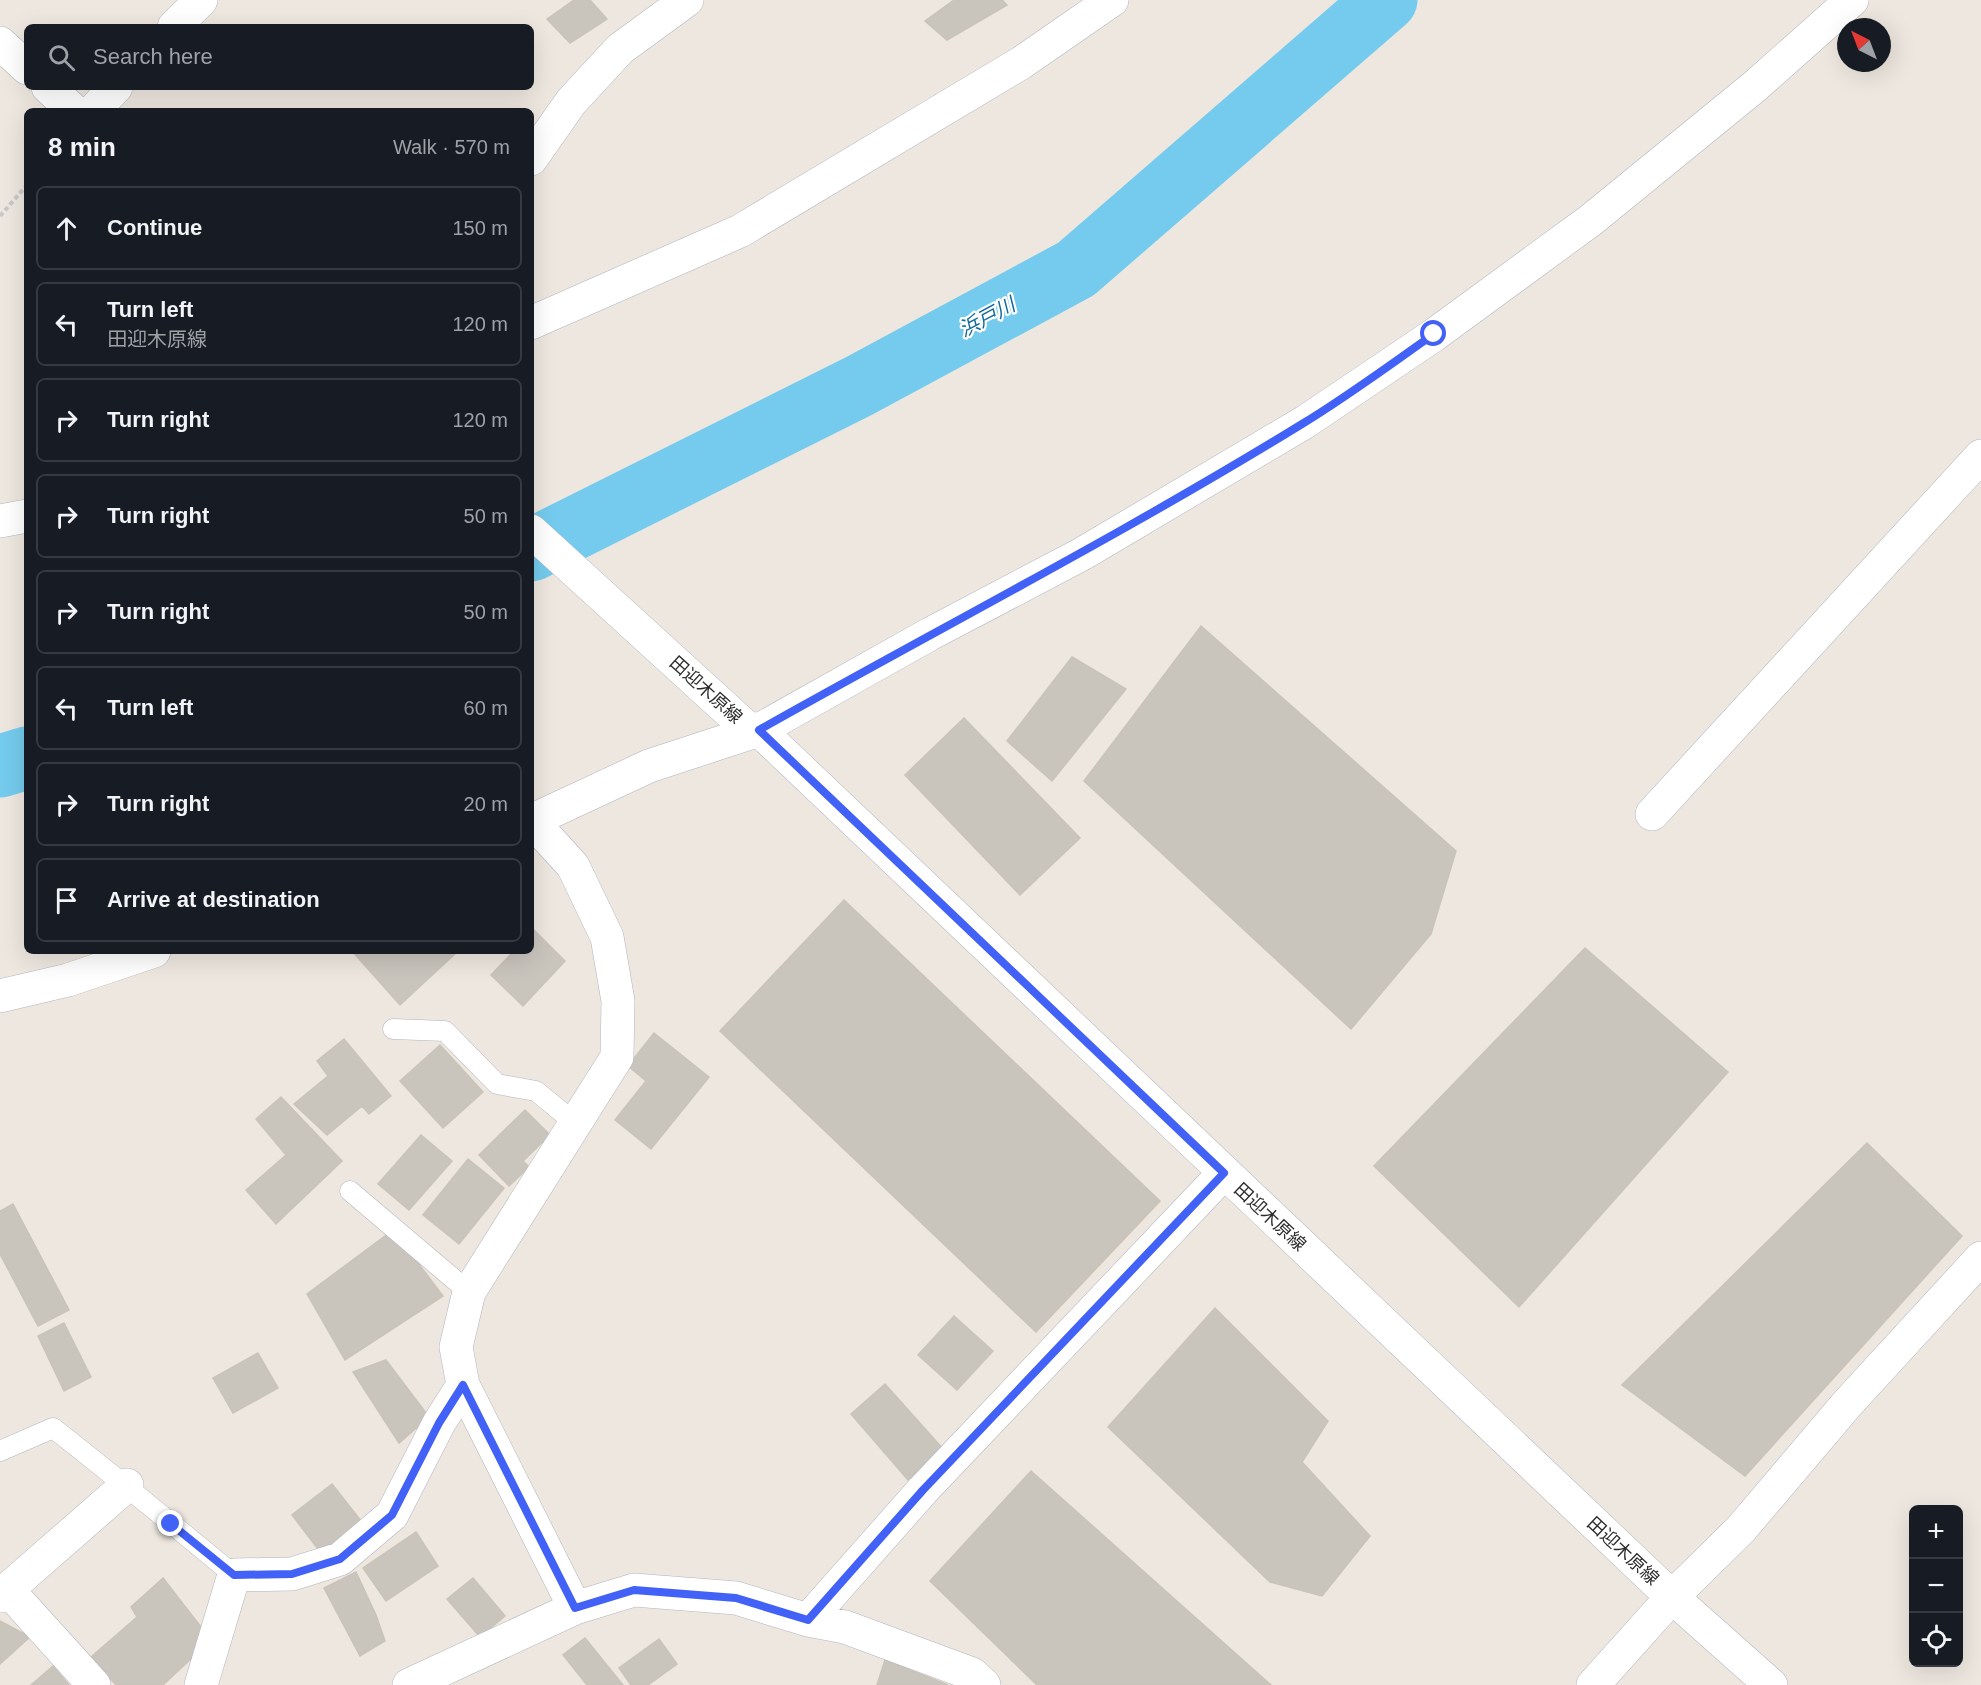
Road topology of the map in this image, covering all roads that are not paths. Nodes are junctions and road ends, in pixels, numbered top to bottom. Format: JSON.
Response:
{"nodes":[{"id":1,"x":201,"y":0,"type":"edge"},
{"id":2,"x":687,"y":0,"type":"edge"},
{"id":3,"x":1112,"y":0,"type":"edge"},
{"id":4,"x":1852,"y":0,"type":"edge"},
{"id":5,"x":177,"y":24,"type":"edge"},
{"id":6,"x":0,"y":43,"type":"edge"},
{"id":7,"x":24,"y":65,"type":"edge"},
{"id":8,"x":51,"y":90,"type":"edge"},
{"id":9,"x":113,"y":90,"type":"edge"},
{"id":10,"x":71,"y":108,"type":"edge"},
{"id":11,"x":96,"y":108,"type":"edge"},
{"id":12,"x":534,"y":155,"type":"edge"},
{"id":13,"x":534,"y":322,"type":"edge"},
{"id":14,"x":1981,"y":456,"type":"edge"},
{"id":15,"x":24,"y":517,"type":"edge"},
{"id":16,"x":0,"y":521,"type":"edge"},
{"id":17,"x":534,"y":534,"type":"edge"},
{"id":18,"x":753,"y":728,"type":"junction"},
{"id":19,"x":1652,"y":814,"type":"dead end"},
{"id":20,"x":534,"y":820,"type":"edge"},
{"id":21,"x":534,"y":823,"type":"edge"},
{"id":22,"x":145,"y":954,"type":"edge"},
{"id":23,"x":0,"y":996,"type":"edge"},
{"id":24,"x":393,"y":1029,"type":"dead end"},
{"id":25,"x":575,"y":1123,"type":"junction"},
{"id":26,"x":1224,"y":1173,"type":"junction"},
{"id":27,"x":350,"y":1191,"type":"dead end"},
{"id":28,"x":1981,"y":1258,"type":"edge"},
{"id":29,"x":469,"y":1292,"type":"junction"},
{"id":30,"x":463,"y":1385,"type":"junction"},
{"id":31,"x":0,"y":1450,"type":"edge"},
{"id":32,"x":127,"y":1485,"type":"junction"},
{"id":33,"x":234,"y":1575,"type":"junction"},
{"id":34,"x":4,"y":1593,"type":"edge"},
{"id":35,"x":1672,"y":1597,"type":"junction"},
{"id":36,"x":575,"y":1608,"type":"junction"},
{"id":37,"x":808,"y":1620,"type":"junction"},
{"id":38,"x":94,"y":1685,"type":"edge"},
{"id":39,"x":201,"y":1685,"type":"edge"},
{"id":40,"x":410,"y":1685,"type":"edge"},
{"id":41,"x":984,"y":1685,"type":"edge"},
{"id":42,"x":1593,"y":1685,"type":"edge"},
{"id":43,"x":1771,"y":1685,"type":"edge"}],
"edges":[{"from":1,"to":5,"type":"street"},
{"from":2,"to":12,"type":"street"},
{"from":3,"to":13,"type":"street"},
{"from":4,"to":18,"type":"street"},
{"from":6,"to":7,"type":"street"},
{"from":8,"to":10,"type":"street"},
{"from":9,"to":11,"type":"street"},
{"from":14,"to":19,"type":"street"},
{"from":15,"to":16,"type":"street"},
{"from":17,"to":18,"type":"street","name":"田迎木原線"},
{"from":18,"to":20,"type":"street"},
{"from":18,"to":26,"type":"street","name":"田迎木原線"},
{"from":21,"to":25,"type":"street"},
{"from":22,"to":23,"type":"street"},
{"from":24,"to":25,"type":"lane"},
{"from":25,"to":29,"type":"street"},
{"from":26,"to":35,"type":"street","name":"田迎木原線"},
{"from":26,"to":37,"type":"street"},
{"from":27,"to":29,"type":"lane"},
{"from":28,"to":35,"type":"street"},
{"from":29,"to":30,"type":"street"},
{"from":30,"to":33,"type":"street"},
{"from":30,"to":36,"type":"street"},
{"from":31,"to":32,"type":"lane"},
{"from":32,"to":33,"type":"lane"},
{"from":32,"to":34,"type":"street"},
{"from":33,"to":39,"type":"street"},
{"from":34,"to":38,"type":"street"},
{"from":35,"to":42,"type":"street"},
{"from":35,"to":43,"type":"street","name":"田迎木原線"},
{"from":36,"to":37,"type":"street"},
{"from":36,"to":40,"type":"street"},
{"from":37,"to":41,"type":"street"}]}
